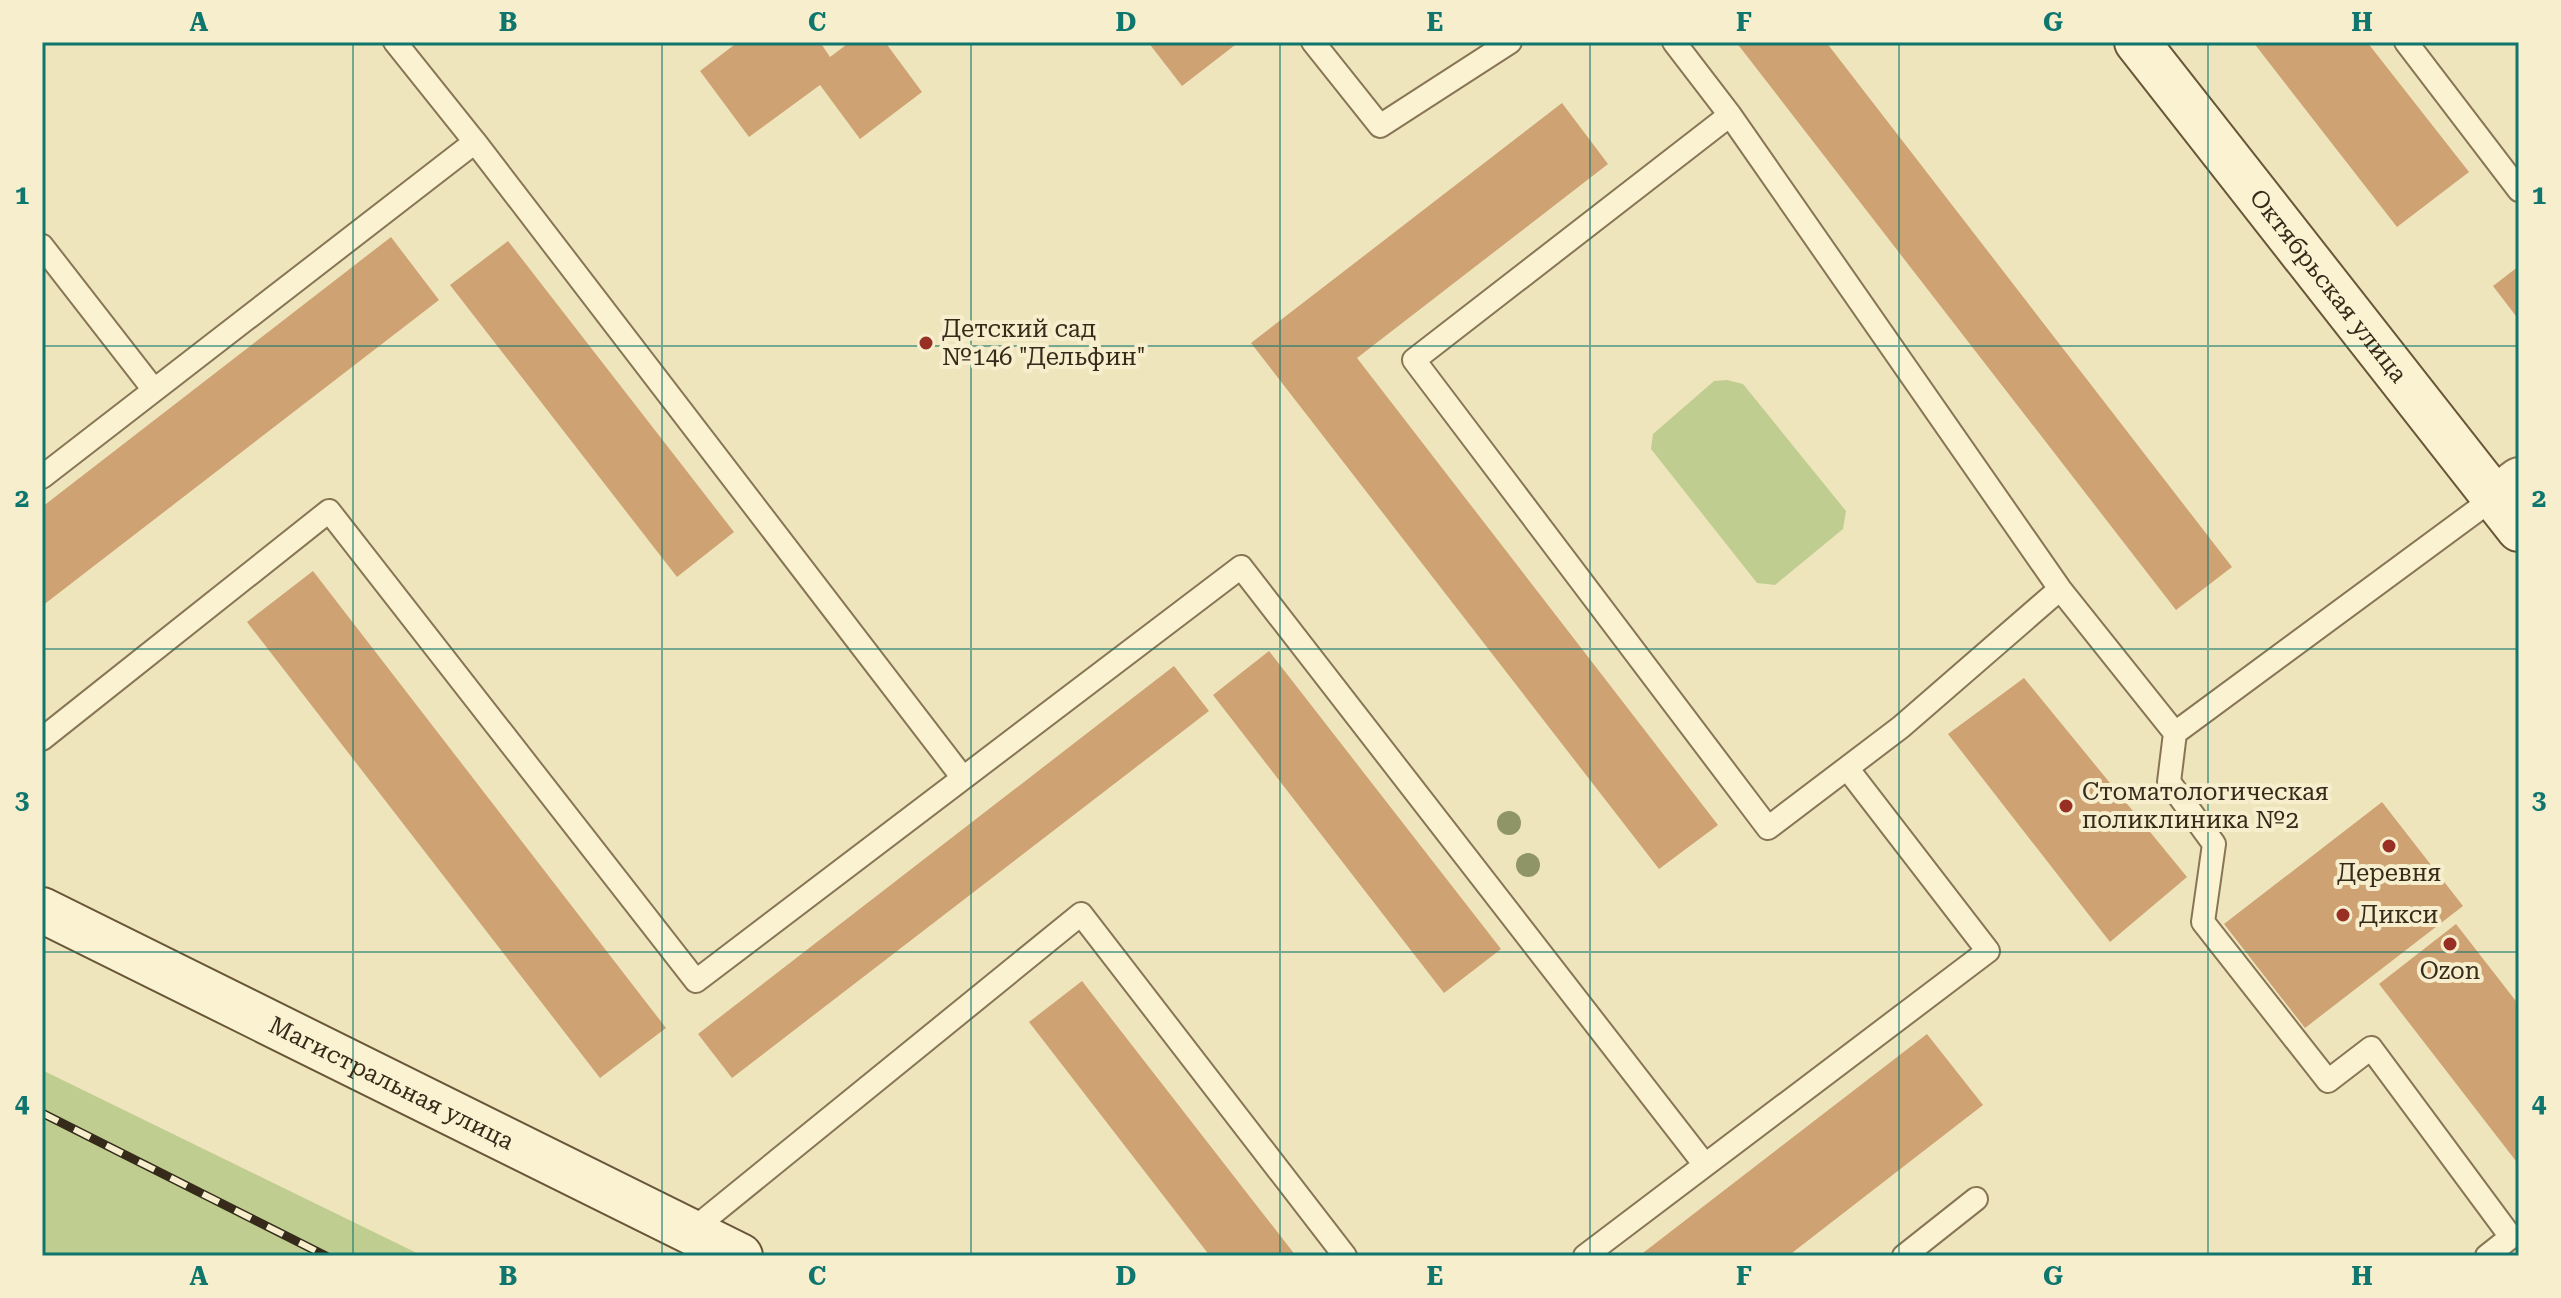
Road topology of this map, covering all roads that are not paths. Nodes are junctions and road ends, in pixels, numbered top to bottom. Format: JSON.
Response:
{"nodes":[{"id":1,"x":395,"y":42,"type":"edge"},
{"id":2,"x":1313,"y":42,"type":"edge"},
{"id":3,"x":1510,"y":42,"type":"edge"},
{"id":4,"x":1674,"y":42,"type":"edge"},
{"id":5,"x":2137,"y":42,"type":"edge"},
{"id":6,"x":2406,"y":42,"type":"edge"},
{"id":7,"x":1730,"y":115,"type":"junction"},
{"id":8,"x":475,"y":142,"type":"junction"},
{"id":9,"x":2519,"y":190,"type":"edge"},
{"id":10,"x":42,"y":246,"type":"edge"},
{"id":11,"x":154,"y":390,"type":"junction"},
{"id":12,"x":42,"y":477,"type":"edge"},
{"id":13,"x":2511,"y":502,"type":"edge"},
{"id":14,"x":2060,"y":589,"type":"junction"},
{"id":15,"x":2175,"y":733,"type":"junction"},
{"id":16,"x":42,"y":739,"type":"edge"},
{"id":17,"x":1847,"y":768,"type":"junction"},
{"id":18,"x":963,"y":778,"type":"junction"},
{"id":19,"x":42,"y":910,"type":"edge"},
{"id":20,"x":1705,"y":1165,"type":"junction"},
{"id":21,"x":1976,"y":1199,"type":"dead end"},
{"id":22,"x":691,"y":1231,"type":"junction"},
{"id":23,"x":740,"y":1256,"type":"edge"},
{"id":24,"x":1345,"y":1256,"type":"edge"},
{"id":25,"x":1585,"y":1256,"type":"edge"},
{"id":26,"x":1904,"y":1256,"type":"edge"},
{"id":27,"x":2487,"y":1256,"type":"edge"}],
"edges":[{"from":1,"to":8,"type":"lane"},
{"from":2,"to":3,"type":"lane"},
{"from":4,"to":7,"type":"lane"},
{"from":5,"to":13,"type":"street","name":"Октябрьская улица"},
{"from":6,"to":9,"type":"lane"},
{"from":7,"to":14,"type":"lane"},
{"from":7,"to":17,"type":"lane"},
{"from":8,"to":11,"type":"lane"},
{"from":8,"to":18,"type":"lane"},
{"from":10,"to":11,"type":"lane"},
{"from":11,"to":12,"type":"lane"},
{"from":13,"to":15,"type":"lane"},
{"from":14,"to":15,"type":"lane"},
{"from":14,"to":17,"type":"lane"},
{"from":15,"to":27,"type":"lane"},
{"from":16,"to":18,"type":"lane"},
{"from":17,"to":20,"type":"lane"},
{"from":18,"to":20,"type":"lane"},
{"from":19,"to":22,"type":"street","name":"Магистральная улица"},
{"from":20,"to":25,"type":"lane"},
{"from":21,"to":26,"type":"lane"},
{"from":22,"to":23,"type":"street","name":"Магистральная улица"},
{"from":22,"to":24,"type":"lane"}]}
